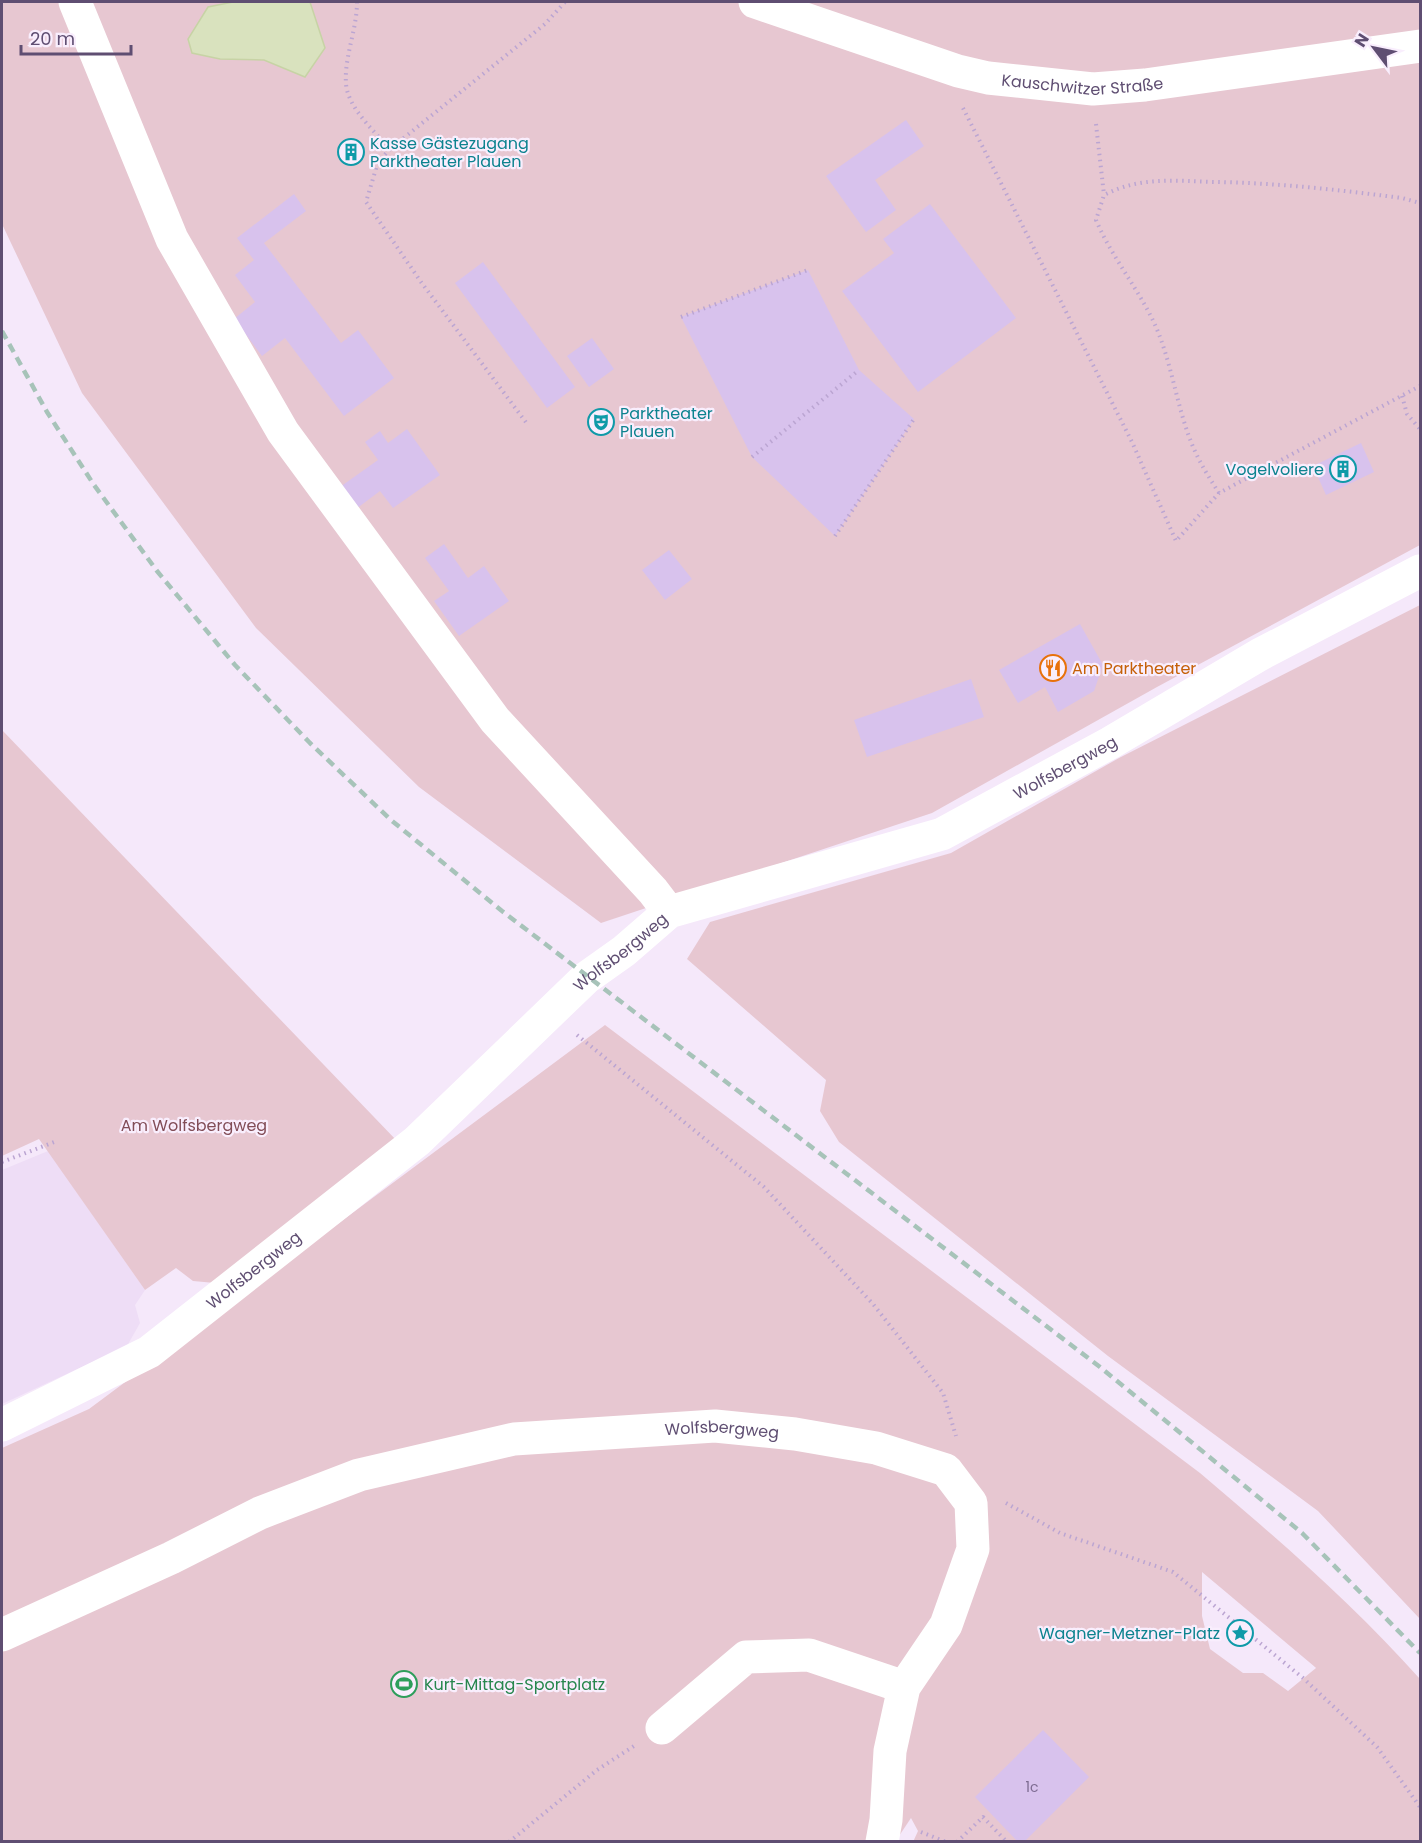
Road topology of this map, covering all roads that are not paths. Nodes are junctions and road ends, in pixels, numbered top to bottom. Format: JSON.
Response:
{"nodes":[{"id":1,"x":75,"y":2,"type":"edge"},
{"id":2,"x":755,"y":2,"type":"edge"},
{"id":3,"x":1420,"y":46,"type":"edge"},
{"id":4,"x":1420,"y":572,"type":"edge"},
{"id":5,"x":669,"y":912,"type":"junction"},
{"id":6,"x":2,"y":1425,"type":"edge"},
{"id":7,"x":2,"y":1635,"type":"edge"},
{"id":8,"x":903,"y":1687,"type":"junction"},
{"id":9,"x":662,"y":1728,"type":"road end"},
{"id":10,"x":882,"y":1842,"type":"edge"}],
"edges":[{"from":1,"to":5,"type":"street"},
{"from":2,"to":3,"type":"street","name":"Kauschwitzer Straße"},
{"from":4,"to":5,"type":"street","name":"Wolfsbergweg"},
{"from":5,"to":6,"type":"street","name":"Wolfsbergweg"},
{"from":7,"to":8,"type":"street","name":"Wolfsbergweg"},
{"from":8,"to":9,"type":"street"},
{"from":8,"to":10,"type":"street"}]}
